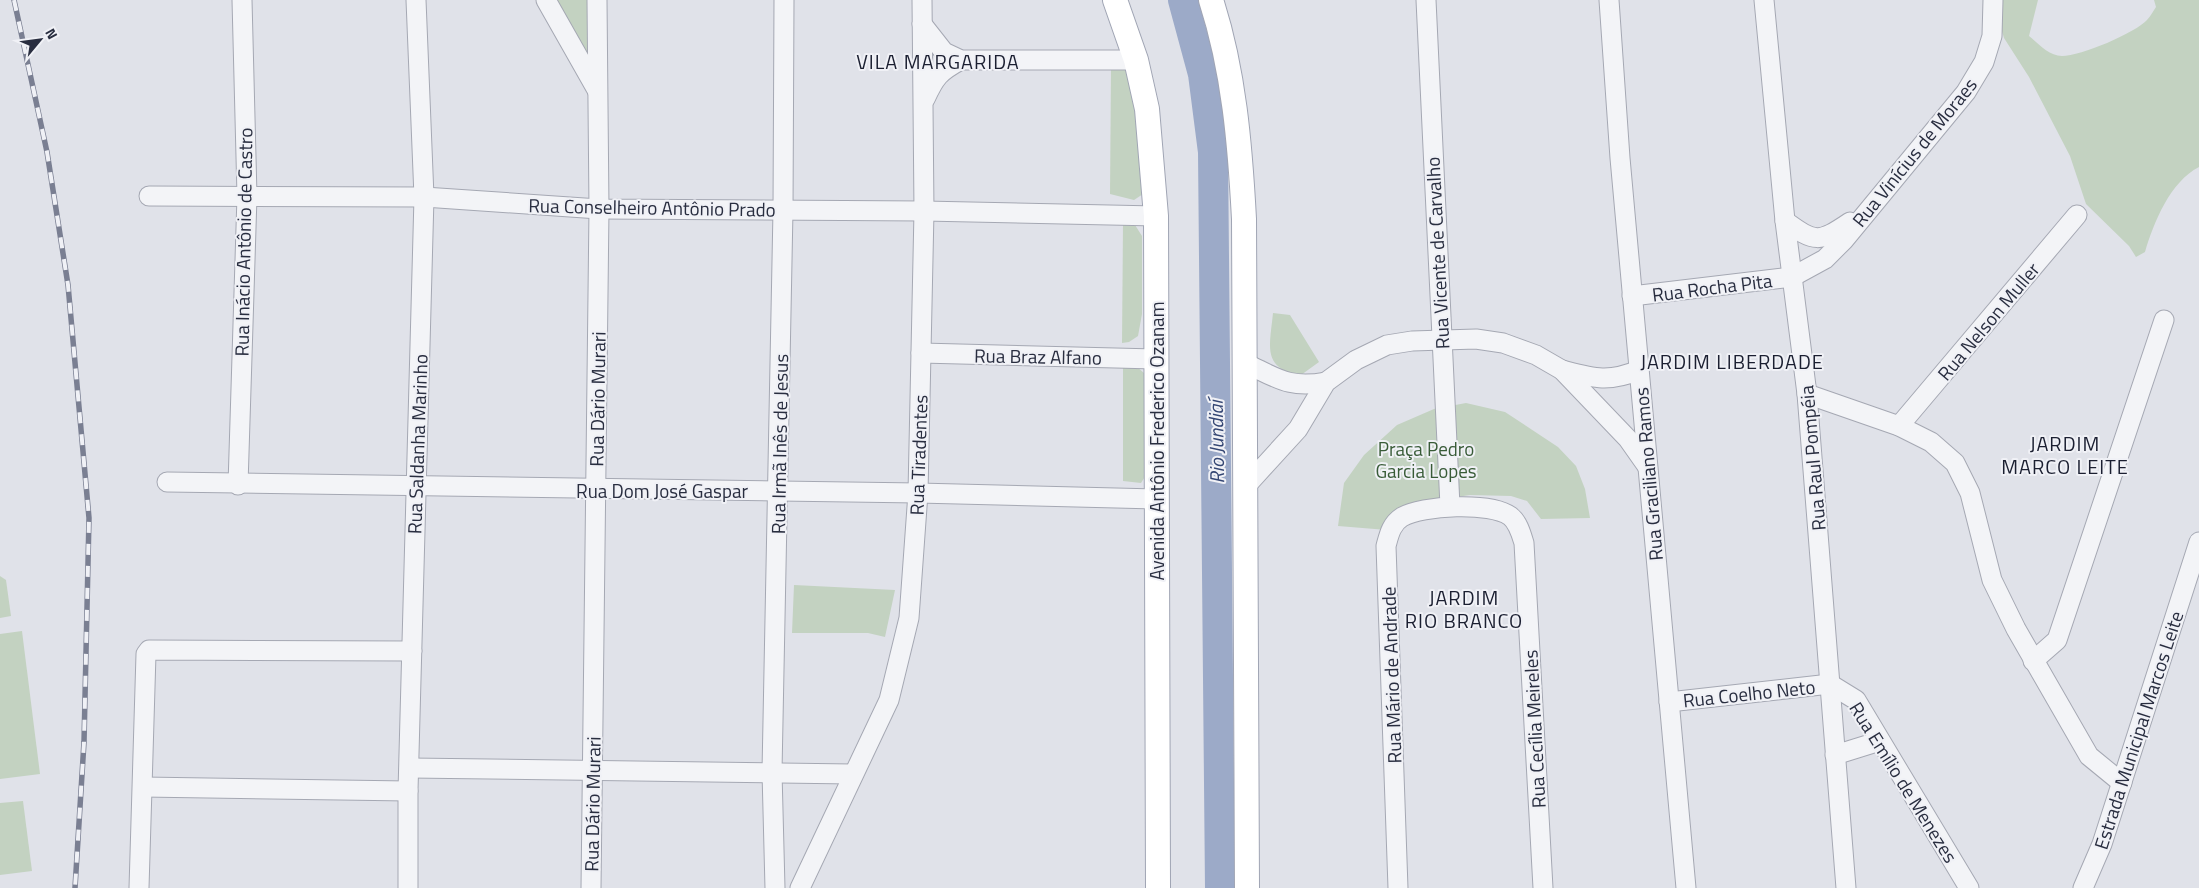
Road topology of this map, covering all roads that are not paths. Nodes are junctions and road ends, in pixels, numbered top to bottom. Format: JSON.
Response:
{"nodes":[{"id":1,"x":242,"y":0,"type":"edge"},
{"id":2,"x":416,"y":0,"type":"edge"},
{"id":3,"x":546,"y":0,"type":"edge"},
{"id":4,"x":597,"y":0,"type":"edge"},
{"id":5,"x":784,"y":0,"type":"edge"},
{"id":6,"x":922,"y":0,"type":"edge"},
{"id":7,"x":1115,"y":0,"type":"edge"},
{"id":8,"x":1210,"y":0,"type":"edge"},
{"id":9,"x":1426,"y":0,"type":"edge"},
{"id":10,"x":1610,"y":0,"type":"edge"},
{"id":11,"x":1764,"y":0,"type":"edge"},
{"id":12,"x":1993,"y":0,"type":"edge"},
{"id":13,"x":922,"y":24,"type":"junction"},
{"id":14,"x":961,"y":60,"type":"junction"},
{"id":15,"x":1136,"y":60,"type":"junction"},
{"id":16,"x":598,"y":92,"type":"junction"},
{"id":17,"x":923,"y":103,"type":"junction"},
{"id":18,"x":149,"y":196,"type":"dead end"},
{"id":19,"x":247,"y":196,"type":"junction"},
{"id":20,"x":424,"y":197,"type":"junction"},
{"id":21,"x":599,"y":209,"type":"junction"},
{"id":22,"x":1870,"y":209,"type":"junction"},
{"id":23,"x":783,"y":210,"type":"junction"},
{"id":24,"x":924,"y":211,"type":"junction"},
{"id":25,"x":2077,"y":215,"type":"dead end"},
{"id":26,"x":1156,"y":216,"type":"junction"},
{"id":27,"x":1785,"y":221,"type":"junction"},
{"id":28,"x":1792,"y":277,"type":"junction"},
{"id":29,"x":1632,"y":296,"type":"junction"},
{"id":30,"x":2164,"y":320,"type":"dead end"},
{"id":31,"x":1441,"y":340,"type":"junction"},
{"id":32,"x":921,"y":353,"type":"junction"},
{"id":33,"x":1155,"y":359,"type":"junction"},
{"id":34,"x":1245,"y":363,"type":"junction"},
{"id":35,"x":1562,"y":370,"type":"junction"},
{"id":36,"x":1639,"y":370,"type":"junction"},
{"id":37,"x":1326,"y":382,"type":"junction"},
{"id":38,"x":1807,"y":394,"type":"junction"},
{"id":39,"x":1899,"y":426,"type":"junction"},
{"id":40,"x":1647,"y":466,"type":"junction"},
{"id":41,"x":167,"y":482,"type":"dead end"},
{"id":42,"x":238,"y":485,"type":"junction"},
{"id":43,"x":1246,"y":486,"type":"junction"},
{"id":44,"x":416,"y":488,"type":"junction"},
{"id":45,"x":596,"y":490,"type":"junction"},
{"id":46,"x":778,"y":491,"type":"junction"},
{"id":47,"x":918,"y":493,"type":"junction"},
{"id":48,"x":1156,"y":499,"type":"junction"},
{"id":49,"x":1450,"y":506,"type":"junction"},
{"id":50,"x":2199,"y":542,"type":"edge"},
{"id":51,"x":412,"y":651,"type":"junction"},
{"id":52,"x":2033,"y":660,"type":"junction"},
{"id":53,"x":1830,"y":684,"type":"junction"},
{"id":54,"x":1669,"y":702,"type":"junction"},
{"id":55,"x":1880,"y":741,"type":"junction"},
{"id":56,"x":1835,"y":755,"type":"junction"},
{"id":57,"x":410,"y":768,"type":"junction"},
{"id":58,"x":593,"y":770,"type":"junction"},
{"id":59,"x":772,"y":772,"type":"junction"},
{"id":60,"x":852,"y":774,"type":"junction"},
{"id":61,"x":2122,"y":783,"type":"junction"},
{"id":62,"x":143,"y":787,"type":"junction"},
{"id":63,"x":408,"y":791,"type":"junction"},
{"id":64,"x":140,"y":888,"type":"edge"},
{"id":65,"x":408,"y":888,"type":"edge"},
{"id":66,"x":591,"y":888,"type":"edge"},
{"id":67,"x":775,"y":888,"type":"edge"},
{"id":68,"x":800,"y":888,"type":"edge"},
{"id":69,"x":1158,"y":888,"type":"edge"},
{"id":70,"x":1247,"y":888,"type":"edge"},
{"id":71,"x":1398,"y":888,"type":"edge"},
{"id":72,"x":1543,"y":888,"type":"edge"},
{"id":73,"x":1686,"y":888,"type":"edge"},
{"id":74,"x":1846,"y":888,"type":"edge"},
{"id":75,"x":1969,"y":888,"type":"edge"},
{"id":76,"x":2083,"y":888,"type":"edge"}],
"edges":[{"from":1,"to":19,"type":"street","name":"Rua Inácio Antônio de Castro"},
{"from":2,"to":20,"type":"street","name":"Rua Saldanha Marinho"},
{"from":3,"to":16,"type":"street"},
{"from":4,"to":16,"type":"street","name":"Rua Dário Murari"},
{"from":5,"to":23,"type":"street","name":"Rua Irmã Inês de Jesus"},
{"from":6,"to":13,"type":"street","name":"Rua Tiradentes"},
{"from":7,"to":15,"type":"main road","name":"Avenida Antônio Frederico Ozanam"},
{"from":8,"to":34,"type":"main road"},
{"from":9,"to":31,"type":"street","name":"Rua Vicente de Carvalho"},
{"from":10,"to":29,"type":"street","name":"Rua Graciliano Ramos"},
{"from":11,"to":27,"type":"street","name":"Rua Raul Pompéia"},
{"from":12,"to":22,"type":"street","name":"Rua Vinícius de Moraes"},
{"from":13,"to":14,"type":"street"},
{"from":13,"to":17,"type":"street","name":"Rua Tiradentes"},
{"from":14,"to":15,"type":"street"},
{"from":14,"to":17,"type":"street"},
{"from":15,"to":26,"type":"main road","name":"Avenida Antônio Frederico Ozanam"},
{"from":16,"to":21,"type":"street","name":"Rua Dário Murari"},
{"from":17,"to":24,"type":"street","name":"Rua Tiradentes"},
{"from":18,"to":19,"type":"street","name":"Rua Conselheiro Antônio Prado"},
{"from":19,"to":20,"type":"street","name":"Rua Conselheiro Antônio Prado"},
{"from":19,"to":42,"type":"street","name":"Rua Inácio Antônio de Castro"},
{"from":20,"to":21,"type":"street","name":"Rua Conselheiro Antônio Prado"},
{"from":20,"to":44,"type":"street","name":"Rua Saldanha Marinho"},
{"from":21,"to":23,"type":"street","name":"Rua Conselheiro Antônio Prado"},
{"from":21,"to":45,"type":"street","name":"Rua Dário Murari"},
{"from":22,"to":27,"type":"street"},
{"from":22,"to":28,"type":"street","name":"Rua Vinícius de Moraes"},
{"from":23,"to":24,"type":"street","name":"Rua Conselheiro Antônio Prado"},
{"from":23,"to":46,"type":"street","name":"Rua Irmã Inês de Jesus"},
{"from":24,"to":26,"type":"street","name":"Rua Conselheiro Antônio Prado"},
{"from":24,"to":32,"type":"street","name":"Rua Tiradentes"},
{"from":25,"to":39,"type":"street","name":"Rua Nelson Muller"},
{"from":26,"to":33,"type":"main road","name":"Avenida Antônio Frederico Ozanam"},
{"from":27,"to":28,"type":"street","name":"Rua Raul Pompéia"},
{"from":28,"to":29,"type":"street","name":"Rua Rocha Pita"},
{"from":28,"to":38,"type":"street","name":"Rua Raul Pompéia"},
{"from":29,"to":36,"type":"street","name":"Rua Graciliano Ramos"},
{"from":30,"to":52,"type":"street"},
{"from":31,"to":35,"type":"street"},
{"from":31,"to":37,"type":"street"},
{"from":31,"to":49,"type":"street","name":"Rua Vicente de Carvalho"},
{"from":32,"to":33,"type":"street","name":"Rua Braz Alfano"},
{"from":32,"to":47,"type":"street","name":"Rua Tiradentes"},
{"from":33,"to":48,"type":"main road","name":"Avenida Antônio Frederico Ozanam"},
{"from":34,"to":37,"type":"street"},
{"from":34,"to":43,"type":"main road"},
{"from":35,"to":36,"type":"street"},
{"from":35,"to":40,"type":"street"},
{"from":36,"to":40,"type":"street","name":"Rua Graciliano Ramos"},
{"from":37,"to":43,"type":"street"},
{"from":38,"to":39,"type":"street"},
{"from":38,"to":53,"type":"street","name":"Rua Raul Pompéia"},
{"from":39,"to":52,"type":"street"},
{"from":40,"to":54,"type":"street","name":"Rua Graciliano Ramos"},
{"from":41,"to":42,"type":"street","name":"Rua Dom José Gaspar"},
{"from":42,"to":44,"type":"street","name":"Rua Dom José Gaspar"},
{"from":43,"to":70,"type":"main road"},
{"from":44,"to":45,"type":"street","name":"Rua Dom José Gaspar"},
{"from":44,"to":51,"type":"street","name":"Rua Saldanha Marinho"},
{"from":45,"to":46,"type":"street","name":"Rua Dom José Gaspar"},
{"from":45,"to":58,"type":"street","name":"Rua Dário Murari"},
{"from":46,"to":47,"type":"street","name":"Rua Dom José Gaspar"},
{"from":46,"to":59,"type":"street","name":"Rua Irmã Inês de Jesus"},
{"from":47,"to":48,"type":"street","name":"Rua Dom José Gaspar"},
{"from":47,"to":60,"type":"street","name":"Rua Tiradentes"},
{"from":48,"to":69,"type":"main road","name":"Avenida Antônio Frederico Ozanam"},
{"from":49,"to":71,"type":"street","name":"Rua Mário de Andrade"},
{"from":49,"to":72,"type":"street","name":"Rua Cecília Meireles"},
{"from":50,"to":61,"type":"street","name":"Estrada Municipal Marcos Leite"},
{"from":51,"to":57,"type":"street","name":"Rua Saldanha Marinho"},
{"from":51,"to":62,"type":"street"},
{"from":52,"to":61,"type":"street"},
{"from":53,"to":54,"type":"street","name":"Rua Coelho Neto"},
{"from":53,"to":55,"type":"street","name":"Rua Emílio de Menezes"},
{"from":53,"to":56,"type":"street","name":"Rua Raul Pompéia"},
{"from":54,"to":73,"type":"street","name":"Rua Graciliano Ramos"},
{"from":55,"to":56,"type":"street"},
{"from":55,"to":75,"type":"street","name":"Rua Emílio de Menezes"},
{"from":56,"to":74,"type":"street","name":"Rua Raul Pompéia"},
{"from":57,"to":58,"type":"street"},
{"from":57,"to":63,"type":"street","name":"Rua Saldanha Marinho"},
{"from":58,"to":59,"type":"street"},
{"from":58,"to":66,"type":"street","name":"Rua Dário Murari"},
{"from":59,"to":60,"type":"street"},
{"from":59,"to":67,"type":"street","name":"Rua Irmã Inês de Jesus"},
{"from":60,"to":68,"type":"street","name":"Rua Tiradentes"},
{"from":61,"to":76,"type":"street","name":"Estrada Municipal Marcos Leite"},
{"from":62,"to":63,"type":"street"},
{"from":62,"to":64,"type":"street"},
{"from":63,"to":65,"type":"street","name":"Rua Saldanha Marinho"}]}
